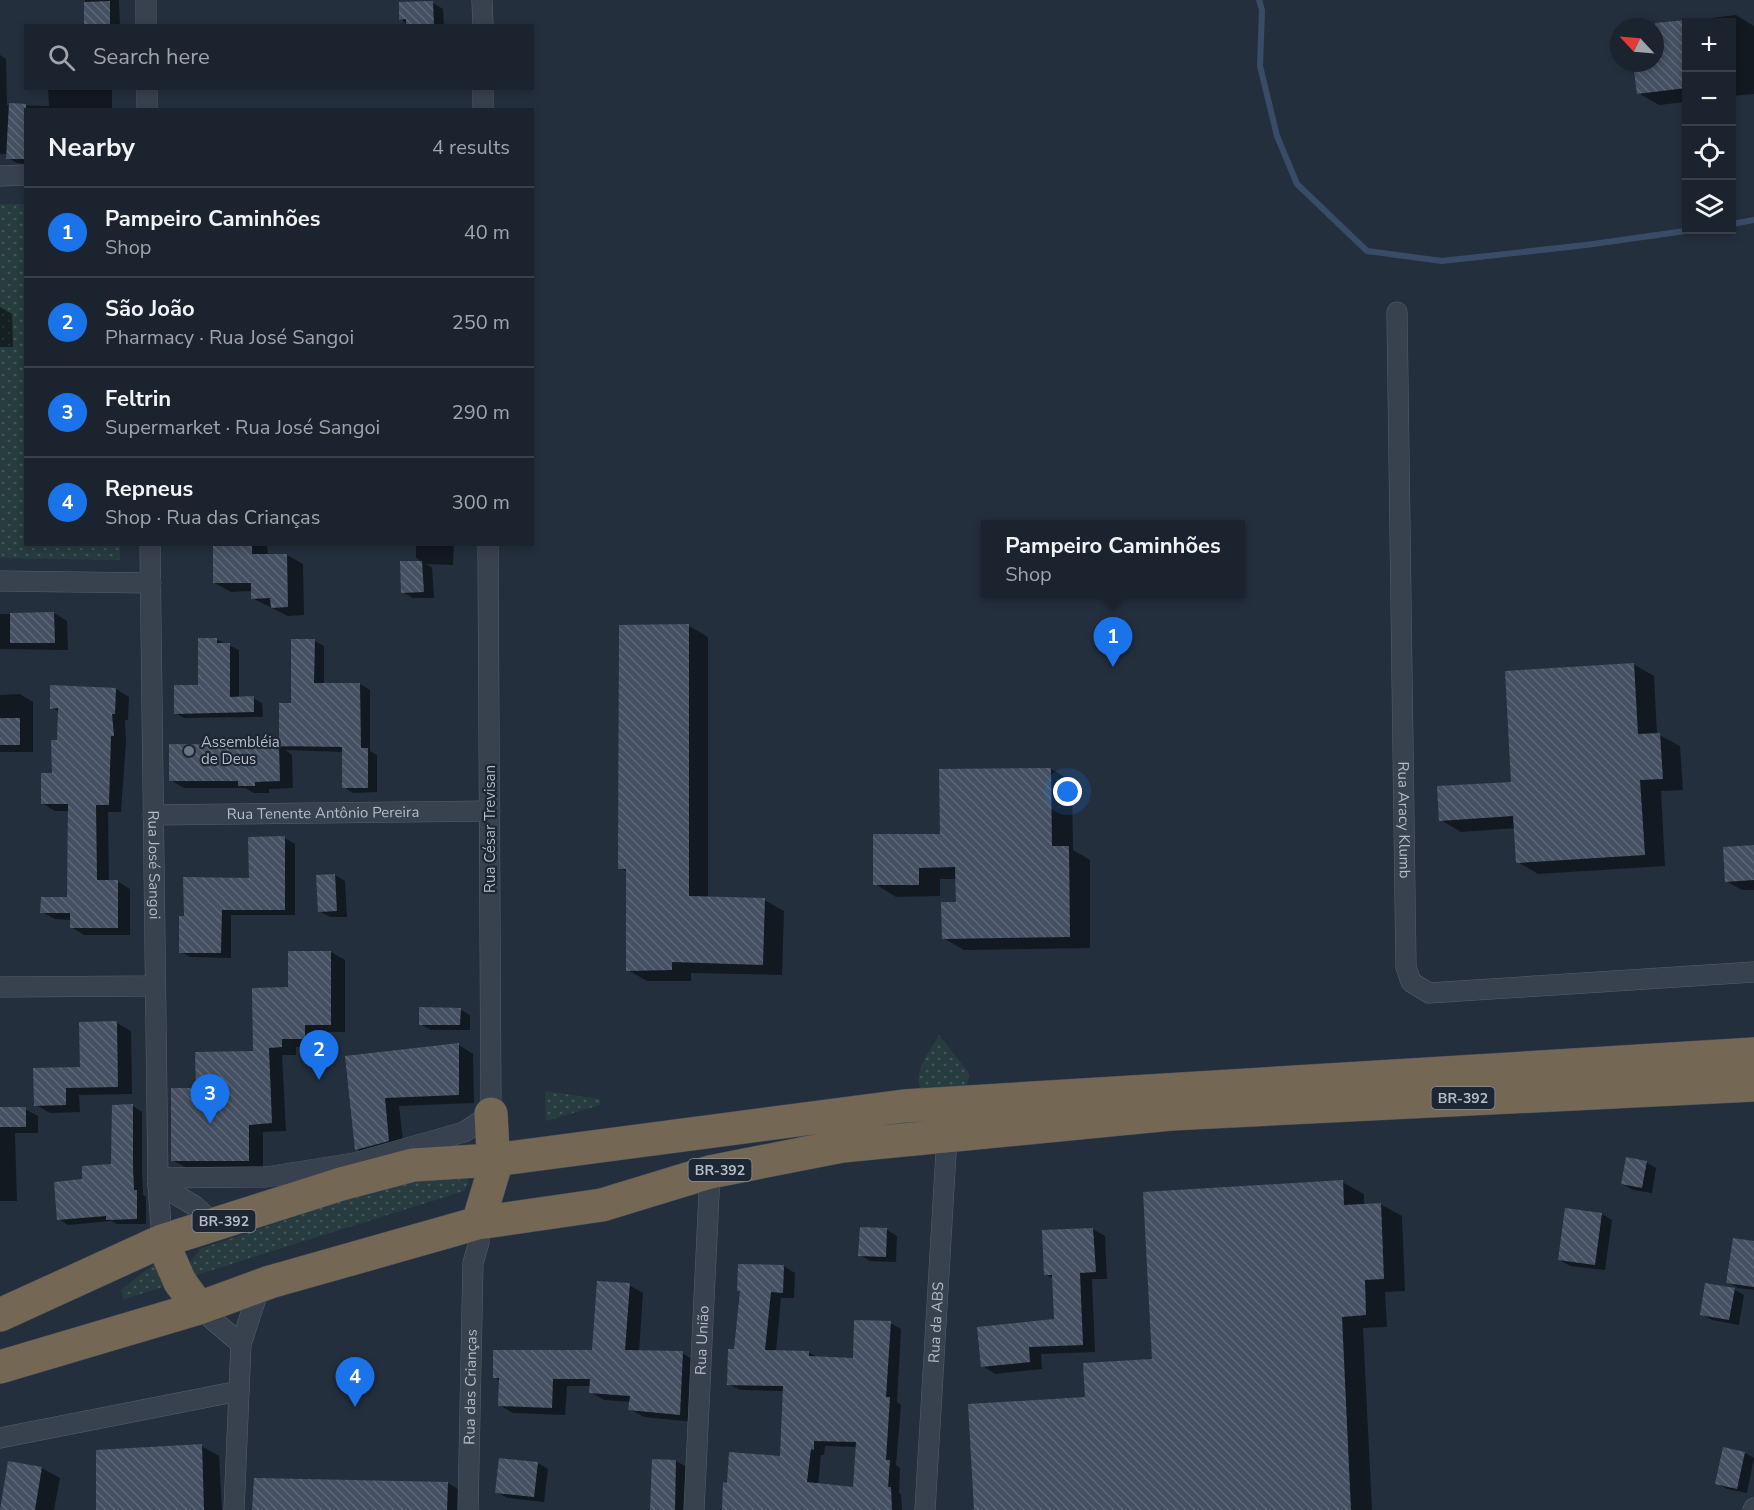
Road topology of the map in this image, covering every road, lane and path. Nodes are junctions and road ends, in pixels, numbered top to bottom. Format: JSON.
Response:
{"nodes":[{"id":1,"x":146,"y":0,"type":"edge"},
{"id":2,"x":482,"y":0,"type":"edge"},
{"id":3,"x":146,"y":24,"type":"edge"},
{"id":4,"x":483,"y":24,"type":"edge"},
{"id":5,"x":147,"y":90,"type":"edge"},
{"id":6,"x":483,"y":90,"type":"edge"},
{"id":7,"x":147,"y":108,"type":"edge"},
{"id":8,"x":483,"y":108,"type":"edge"},
{"id":9,"x":24,"y":175,"type":"edge"},
{"id":10,"x":0,"y":176,"type":"edge"},
{"id":11,"x":1397,"y":312,"type":"dead end"},
{"id":12,"x":150,"y":546,"type":"edge"},
{"id":13,"x":488,"y":546,"type":"edge"},
{"id":14,"x":0,"y":581,"type":"edge"},
{"id":15,"x":151,"y":583,"type":"junction"},
{"id":16,"x":490,"y":811,"type":"junction"},
{"id":17,"x":153,"y":815,"type":"junction"},
{"id":18,"x":1754,"y":972,"type":"edge"},
{"id":19,"x":155,"y":986,"type":"junction"},
{"id":20,"x":0,"y":987,"type":"edge"},
{"id":21,"x":1754,"y":1054,"type":"edge"},
{"id":22,"x":1754,"y":1085,"type":"edge"},
{"id":23,"x":491,"y":1135,"type":"junction"},
{"id":24,"x":947,"y":1136,"type":"junction"},
{"id":25,"x":459,"y":1161,"type":"junction"},
{"id":26,"x":710,"y":1172,"type":"junction"},
{"id":27,"x":158,"y":1181,"type":"junction"},
{"id":28,"x":487,"y":1192,"type":"junction"},
{"id":29,"x":214,"y":1224,"type":"junction"},
{"id":30,"x":467,"y":1226,"type":"junction"},
{"id":31,"x":162,"y":1241,"type":"junction"},
{"id":32,"x":270,"y":1282,"type":"junction"},
{"id":33,"x":199,"y":1308,"type":"junction"},
{"id":34,"x":0,"y":1315,"type":"edge"},
{"id":35,"x":241,"y":1344,"type":"junction"},
{"id":36,"x":0,"y":1367,"type":"edge"},
{"id":37,"x":239,"y":1391,"type":"junction"},
{"id":38,"x":0,"y":1438,"type":"edge"},
{"id":39,"x":234,"y":1510,"type":"edge"},
{"id":40,"x":468,"y":1510,"type":"edge"},
{"id":41,"x":694,"y":1510,"type":"edge"},
{"id":42,"x":925,"y":1510,"type":"edge"}],
"edges":[{"from":1,"to":3,"type":"street"},
{"from":2,"to":4,"type":"street"},
{"from":5,"to":7,"type":"street"},
{"from":6,"to":8,"type":"street"},
{"from":9,"to":10,"type":"street"},
{"from":11,"to":18,"type":"street","name":"Rua Aracy Klumb"},
{"from":12,"to":15,"type":"street","name":"Rua José Sangoi"},
{"from":13,"to":16,"type":"street","name":"Rua César Trevisan"},
{"from":14,"to":15,"type":"street"},
{"from":15,"to":17,"type":"street","name":"Rua José Sangoi"},
{"from":16,"to":17,"type":"street","name":"Rua Tenente Antônio Pereira"},
{"from":16,"to":23,"type":"street","name":"Rua César Trevisan"},
{"from":17,"to":19,"type":"street","name":"Rua José Sangoi"},
{"from":19,"to":20,"type":"street"},
{"from":19,"to":27,"type":"street","name":"Rua José Sangoi"},
{"from":21,"to":23,"type":"highway","name":"BR-392","number":"BR-392"},
{"from":22,"to":24,"type":"highway","number":"BR-392"},
{"from":23,"to":25,"type":"highway","number":"BR-392"},
{"from":23,"to":25,"type":"highway"},
{"from":23,"to":27,"type":"street"},
{"from":23,"to":28,"type":"highway"},
{"from":24,"to":26,"type":"highway","number":"BR-392"},
{"from":24,"to":42,"type":"street","name":"Rua da ABS"},
{"from":25,"to":28,"type":"highway"},
{"from":25,"to":29,"type":"highway","number":"BR-392"},
{"from":26,"to":30,"type":"highway","number":"BR-392"},
{"from":26,"to":41,"type":"street","name":"Rua União"},
{"from":27,"to":29,"type":"street"},
{"from":27,"to":31,"type":"street","name":"Rua José Sangoi"},
{"from":28,"to":30,"type":"highway"},
{"from":29,"to":31,"type":"highway","number":"BR-392"},
{"from":30,"to":32,"type":"highway","number":"BR-392"},
{"from":30,"to":40,"type":"street","name":"Rua das Crianças"},
{"from":31,"to":33,"type":"highway"},
{"from":31,"to":34,"type":"highway","number":"BR-392"},
{"from":32,"to":33,"type":"highway","number":"BR-392"},
{"from":32,"to":35,"type":"street"},
{"from":33,"to":35,"type":"street"},
{"from":33,"to":36,"type":"highway","number":"BR-392"},
{"from":35,"to":37,"type":"street"},
{"from":37,"to":38,"type":"street"},
{"from":37,"to":39,"type":"street"}]}
